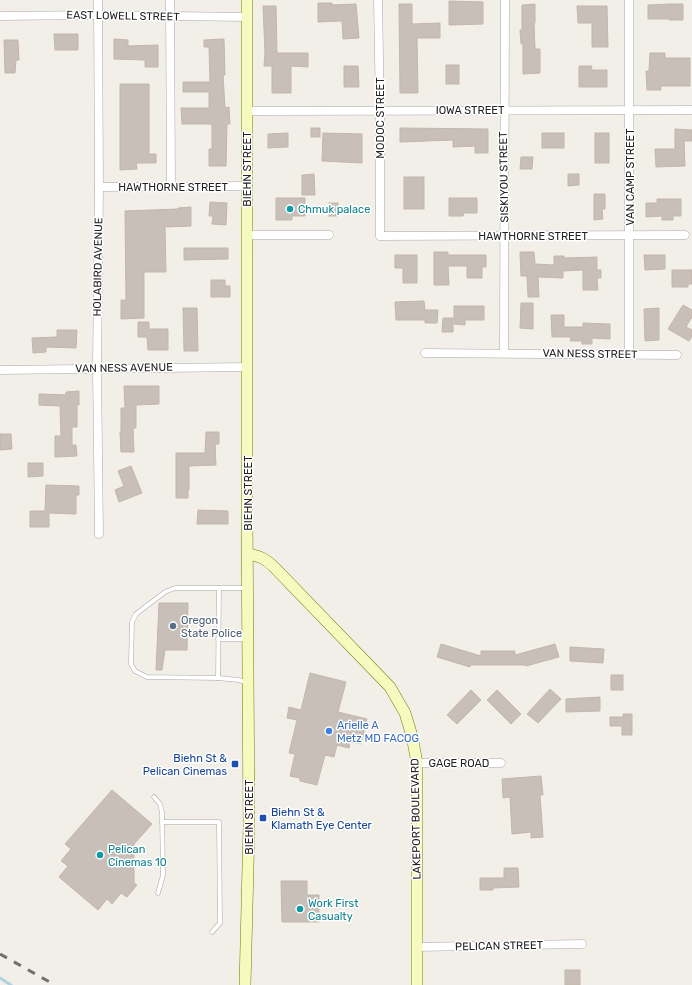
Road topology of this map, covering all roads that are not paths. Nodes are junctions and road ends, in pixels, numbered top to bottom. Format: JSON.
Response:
{"nodes":[{"id":1,"x":98,"y":0,"type":"edge"},
{"id":2,"x":170,"y":0,"type":"edge"},
{"id":3,"x":247,"y":0,"type":"edge"},
{"id":4,"x":378,"y":0,"type":"edge"},
{"id":5,"x":504,"y":0,"type":"edge"},
{"id":6,"x":629,"y":0,"type":"edge"},
{"id":7,"x":98,"y":15,"type":"junction"},
{"id":8,"x":0,"y":16,"type":"edge"},
{"id":9,"x":170,"y":17,"type":"junction"},
{"id":10,"x":247,"y":17,"type":"junction"},
{"id":11,"x":504,"y":110,"type":"junction"},
{"id":12,"x":692,"y":110,"type":"edge"},
{"id":13,"x":247,"y":111,"type":"junction"},
{"id":14,"x":380,"y":111,"type":"junction"},
{"id":15,"x":629,"y":111,"type":"junction"},
{"id":16,"x":171,"y":186,"type":"junction"},
{"id":17,"x":247,"y":186,"type":"junction"},
{"id":18,"x":100,"y":187,"type":"junction"},
{"id":19,"x":247,"y":235,"type":"junction"},
{"id":20,"x":329,"y":235,"type":"dead end"},
{"id":21,"x":685,"y":235,"type":"dead end"},
{"id":22,"x":380,"y":236,"type":"joint"},
{"id":23,"x":505,"y":236,"type":"junction"},
{"id":24,"x":630,"y":236,"type":"junction"},
{"id":25,"x":425,"y":353,"type":"dead end"},
{"id":26,"x":504,"y":353,"type":"junction"},
{"id":27,"x":629,"y":355,"type":"junction"},
{"id":28,"x":677,"y":355,"type":"dead end"},
{"id":29,"x":247,"y":367,"type":"junction"},
{"id":30,"x":97,"y":368,"type":"junction"},
{"id":31,"x":0,"y":370,"type":"edge"},
{"id":32,"x":99,"y":534,"type":"dead end"},
{"id":33,"x":248,"y":554,"type":"junction"},
{"id":34,"x":219,"y":588,"type":"junction"},
{"id":35,"x":248,"y":589,"type":"junction"},
{"id":36,"x":218,"y":639,"type":"junction"},
{"id":37,"x":248,"y":639,"type":"junction"},
{"id":38,"x":218,"y":678,"type":"junction"},
{"id":39,"x":249,"y":683,"type":"junction"},
{"id":40,"x":417,"y":763,"type":"junction"},
{"id":41,"x":501,"y":763,"type":"dead end"},
{"id":42,"x":154,"y":797,"type":"dead end"},
{"id":43,"x":162,"y":822,"type":"junction"},
{"id":44,"x":158,"y":893,"type":"dead end"},
{"id":45,"x":212,"y":932,"type":"dead end"},
{"id":46,"x":582,"y":944,"type":"dead end"},
{"id":47,"x":417,"y":947,"type":"junction"},
{"id":48,"x":245,"y":985,"type":"edge"},
{"id":49,"x":417,"y":985,"type":"edge"}],
"edges":[{"from":1,"to":7,"type":"street","name":"HOLABIRD AVENUE"},
{"from":2,"to":9,"type":"street"},
{"from":3,"to":10,"type":"street","name":"BIEHN STREET"},
{"from":4,"to":14,"type":"street","name":"MODOC STREET"},
{"from":5,"to":11,"type":"street","name":"SISKIYOU STREET"},
{"from":6,"to":15,"type":"street","name":"VAN CAMP STREET"},
{"from":7,"to":8,"type":"street","name":"EAST LOWELL STREET"},
{"from":7,"to":9,"type":"street","name":"EAST LOWELL STREET"},
{"from":7,"to":18,"type":"street","name":"HOLABIRD AVENUE"},
{"from":9,"to":10,"type":"street","name":"EAST LOWELL STREET"},
{"from":9,"to":16,"type":"street"},
{"from":10,"to":13,"type":"street","name":"BIEHN STREET"},
{"from":11,"to":14,"type":"street","name":"IOWA STREET"},
{"from":11,"to":15,"type":"street","name":"IOWA STREET"},
{"from":11,"to":23,"type":"street","name":"SISKIYOU STREET"},
{"from":12,"to":15,"type":"street","name":"IOWA STREET"},
{"from":13,"to":14,"type":"street","name":"IOWA STREET"},
{"from":13,"to":17,"type":"street","name":"BIEHN STREET"},
{"from":14,"to":22,"type":"street","name":"MODOC STREET"},
{"from":15,"to":24,"type":"street","name":"VAN CAMP STREET"},
{"from":16,"to":17,"type":"street","name":"HAWTHORNE STREET"},
{"from":16,"to":18,"type":"street","name":"HAWTHORNE STREET"},
{"from":17,"to":19,"type":"street","name":"BIEHN STREET"},
{"from":18,"to":30,"type":"street","name":"HOLABIRD AVENUE"},
{"from":19,"to":20,"type":"street"},
{"from":19,"to":29,"type":"street","name":"BIEHN STREET"},
{"from":21,"to":24,"type":"street","name":"HAWTHORNE STREET"},
{"from":22,"to":23,"type":"street","name":"HAWTHORNE STREET"},
{"from":23,"to":24,"type":"street","name":"HAWTHORNE STREET"},
{"from":23,"to":26,"type":"street","name":"SISKIYOU STREET"},
{"from":24,"to":27,"type":"street","name":"VAN CAMP STREET"},
{"from":25,"to":26,"type":"street"},
{"from":26,"to":27,"type":"street","name":"VAN NESS STREET"},
{"from":27,"to":28,"type":"street","name":"VAN NESS STREET"},
{"from":29,"to":30,"type":"street","name":"VAN NESS AVENUE"},
{"from":29,"to":33,"type":"street","name":"BIEHN STREET"},
{"from":30,"to":31,"type":"street","name":"VAN NESS AVENUE"},
{"from":30,"to":32,"type":"street","name":"HOLABIRD AVENUE"},
{"from":33,"to":35,"type":"street","name":"BIEHN STREET"},
{"from":33,"to":40,"type":"street","name":"LAKEPORT BOULEVARD"},
{"from":34,"to":35,"type":"lane"},
{"from":34,"to":36,"type":"lane"},
{"from":34,"to":38,"type":"lane"},
{"from":35,"to":37,"type":"street","name":"BIEHN STREET"},
{"from":36,"to":37,"type":"lane"},
{"from":36,"to":38,"type":"lane"},
{"from":37,"to":39,"type":"street","name":"BIEHN STREET"},
{"from":38,"to":39,"type":"lane"},
{"from":39,"to":48,"type":"street","name":"BIEHN STREET"},
{"from":40,"to":41,"type":"street","name":"GAGE ROAD"},
{"from":40,"to":47,"type":"street","name":"LAKEPORT BOULEVARD"},
{"from":42,"to":43,"type":"lane"},
{"from":43,"to":44,"type":"lane"},
{"from":43,"to":45,"type":"lane"},
{"from":46,"to":47,"type":"street","name":"PELICAN STREET"},
{"from":47,"to":49,"type":"street","name":"LAKEPORT BOULEVARD"}]}
